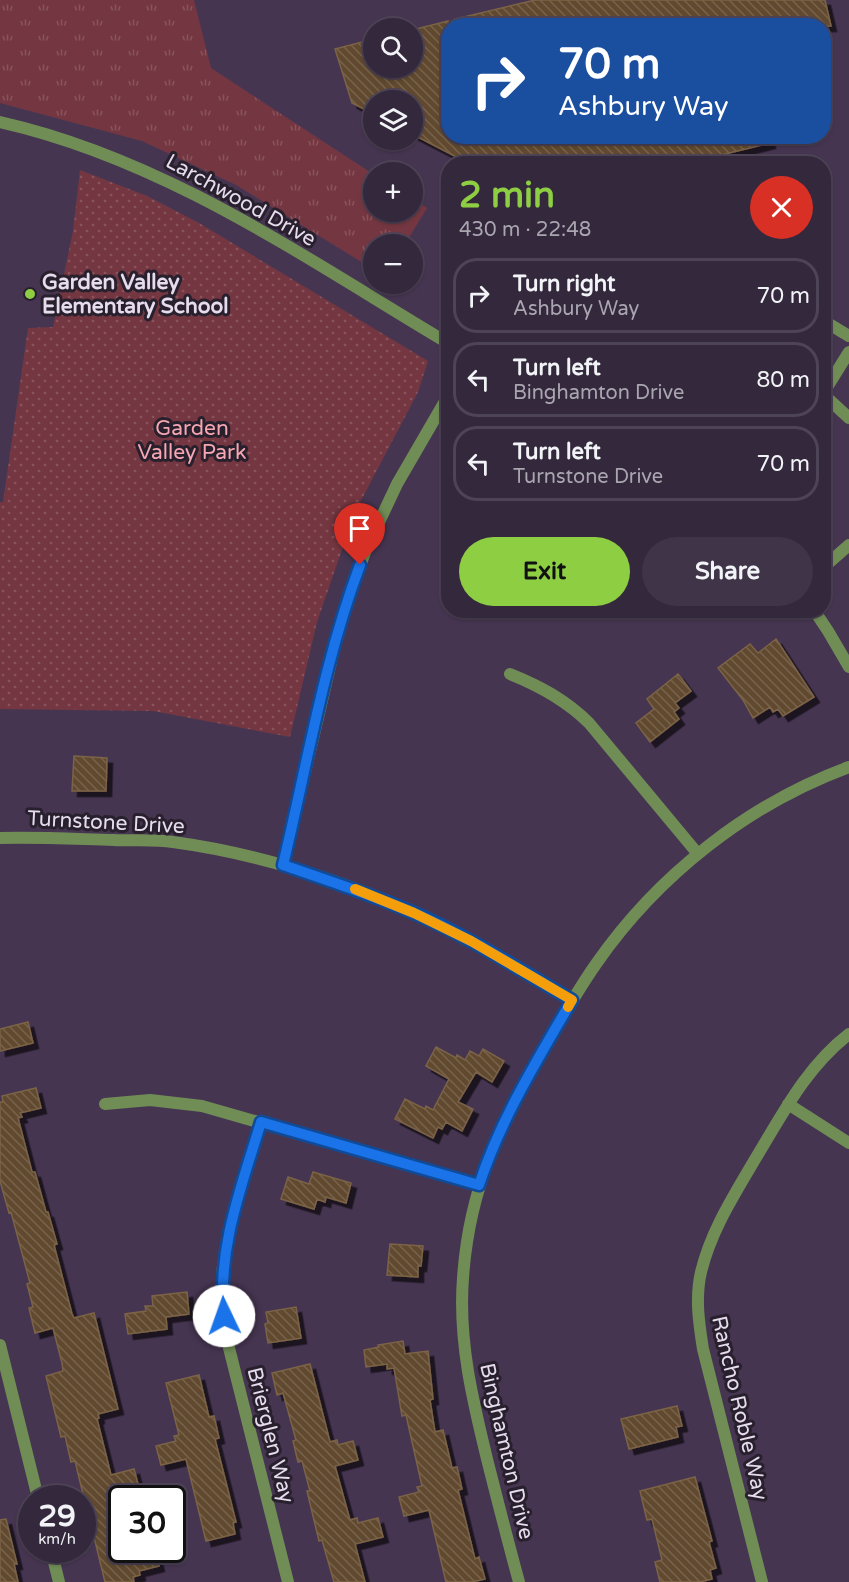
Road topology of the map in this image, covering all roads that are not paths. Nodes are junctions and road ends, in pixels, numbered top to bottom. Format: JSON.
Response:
{"nodes":[{"id":1,"x":0,"y":122,"type":"edge"},
{"id":2,"x":831,"y":325,"type":"edge"},
{"id":3,"x":849,"y":336,"type":"edge"},
{"id":4,"x":441,"y":339,"type":"edge"},
{"id":5,"x":849,"y":352,"type":"edge"},
{"id":6,"x":831,"y":382,"type":"edge"},
{"id":7,"x":831,"y":401,"type":"edge"},
{"id":8,"x":441,"y":408,"type":"edge"},
{"id":9,"x":849,"y":418,"type":"edge"},
{"id":10,"x":849,"y":545,"type":"edge"},
{"id":11,"x":831,"y":561,"type":"edge"},
{"id":12,"x":820,"y":618,"type":"edge"},
{"id":13,"x":849,"y":667,"type":"edge"},
{"id":14,"x":510,"y":674,"type":"dead end"},
{"id":15,"x":849,"y":767,"type":"edge"},
{"id":16,"x":0,"y":838,"type":"edge"},
{"id":17,"x":698,"y":854,"type":"junction"},
{"id":18,"x":283,"y":865,"type":"junction"},
{"id":19,"x":572,"y":1000,"type":"junction"},
{"id":20,"x":849,"y":1034,"type":"edge"},
{"id":21,"x":105,"y":1104,"type":"dead end"},
{"id":22,"x":788,"y":1104,"type":"junction"},
{"id":23,"x":261,"y":1122,"type":"junction"},
{"id":24,"x":849,"y":1143,"type":"edge"},
{"id":25,"x":479,"y":1185,"type":"junction"},
{"id":26,"x":0,"y":1345,"type":"edge"},
{"id":27,"x":35,"y":1485,"type":"edge"},
{"id":28,"x":54,"y":1563,"type":"edge"},
{"id":29,"x":59,"y":1582,"type":"edge"},
{"id":30,"x":288,"y":1582,"type":"edge"},
{"id":31,"x":519,"y":1582,"type":"edge"},
{"id":32,"x":762,"y":1582,"type":"edge"}],
"edges":[{"from":1,"to":4,"type":"street","name":"Larchwood Drive"},
{"from":2,"to":3,"type":"street"},
{"from":5,"to":6,"type":"street"},
{"from":7,"to":9,"type":"street"},
{"from":8,"to":18,"type":"street"},
{"from":10,"to":11,"type":"street"},
{"from":12,"to":13,"type":"street"},
{"from":14,"to":17,"type":"street"},
{"from":15,"to":17,"type":"street","name":"Binghamton Drive"},
{"from":16,"to":18,"type":"street","name":"Turnstone Drive"},
{"from":17,"to":19,"type":"street","name":"Binghamton Drive"},
{"from":18,"to":19,"type":"street","name":"Turnstone Drive"},
{"from":19,"to":25,"type":"street","name":"Binghamton Drive"},
{"from":20,"to":22,"type":"street","name":"Rancho Roble Way"},
{"from":21,"to":23,"type":"street"},
{"from":22,"to":24,"type":"street"},
{"from":22,"to":32,"type":"street","name":"Rancho Roble Way"},
{"from":23,"to":25,"type":"street"},
{"from":23,"to":30,"type":"street","name":"Brierglen Way"},
{"from":25,"to":31,"type":"street","name":"Binghamton Drive"},
{"from":26,"to":27,"type":"street"},
{"from":28,"to":29,"type":"street"}]}
